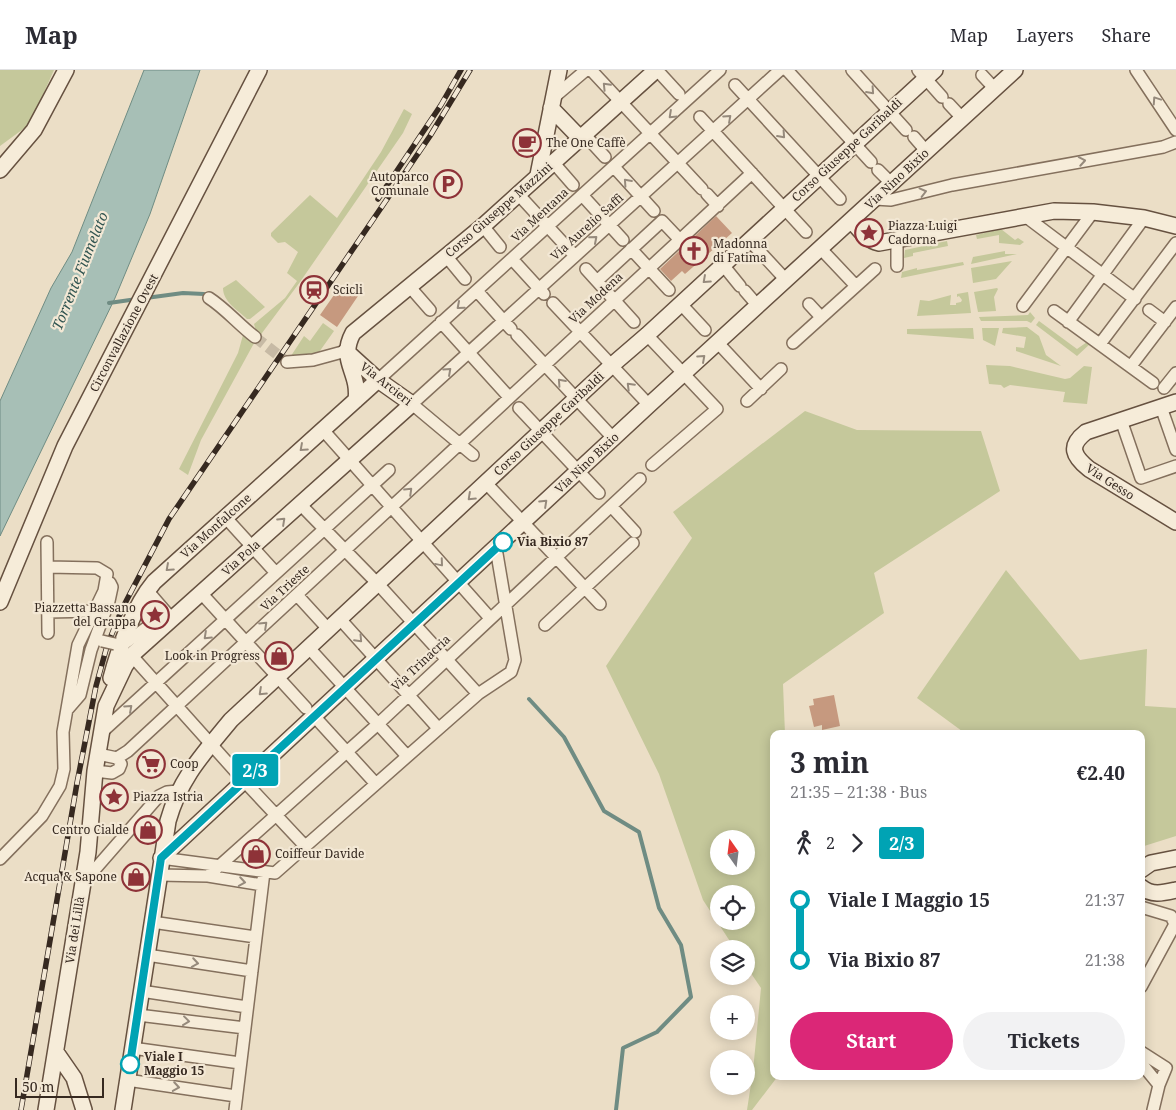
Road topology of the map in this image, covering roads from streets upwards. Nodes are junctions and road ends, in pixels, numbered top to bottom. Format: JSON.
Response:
{"nodes":[{"id":1,"x":66,"y":70,"type":"edge"},
{"id":2,"x":259,"y":70,"type":"edge"},
{"id":3,"x":558,"y":70,"type":"edge"},
{"id":4,"x":586,"y":70,"type":"edge"},
{"id":5,"x":591,"y":70,"type":"edge"},
{"id":6,"x":657,"y":70,"type":"edge"},
{"id":7,"x":721,"y":70,"type":"edge"},
{"id":8,"x":780,"y":70,"type":"edge"},
{"id":9,"x":787,"y":70,"type":"edge"},
{"id":10,"x":852,"y":70,"type":"edge"},
{"id":11,"x":1015,"y":70,"type":"edge"},
{"id":12,"x":1136,"y":70,"type":"edge"},
{"id":13,"x":926,"y":73,"type":"edge"},
{"id":14,"x":982,"y":75,"type":"dead end"},
{"id":15,"x":995,"y":89,"type":"junction"},
{"id":16,"x":682,"y":98,"type":"junction"},
{"id":17,"x":749,"y":99,"type":"junction"},
{"id":18,"x":621,"y":102,"type":"junction"},
{"id":19,"x":552,"y":103,"type":"junction"},
{"id":20,"x":890,"y":111,"type":"junction"},
{"id":21,"x":963,"y":119,"type":"junction"},
{"id":22,"x":1175,"y":127,"type":"edge"},
{"id":23,"x":714,"y":132,"type":"junction"},
{"id":24,"x":651,"y":133,"type":"junction"},
{"id":25,"x":582,"y":136,"type":"junction"},
{"id":26,"x":1176,"y":142,"type":"edge"},
{"id":27,"x":854,"y":144,"type":"junction"},
{"id":28,"x":927,"y":152,"type":"junction"},
{"id":29,"x":605,"y":157,"type":"dead end"},
{"id":30,"x":553,"y":162,"type":"junction"},
{"id":31,"x":678,"y":163,"type":"junction"},
{"id":32,"x":614,"y":167,"type":"junction"},
{"id":33,"x":0,"y":170,"type":"edge"},
{"id":34,"x":752,"y":173,"type":"junction"},
{"id":35,"x":538,"y":175,"type":"junction"},
{"id":36,"x":819,"y":176,"type":"junction"},
{"id":37,"x":892,"y":184,"type":"junction"},
{"id":38,"x":573,"y":185,"type":"dead end"},
{"id":39,"x":518,"y":194,"type":"junction"},
{"id":40,"x":582,"y":195,"type":"junction"},
{"id":41,"x":641,"y":197,"type":"junction"},
{"id":42,"x":840,"y":199,"type":"dead end"},
{"id":43,"x":875,"y":199,"type":"junction"},
{"id":44,"x":718,"y":206,"type":"junction"},
{"id":45,"x":784,"y":208,"type":"junction"},
{"id":46,"x":654,"y":212,"type":"dead end"},
{"id":47,"x":1093,"y":212,"type":"junction"},
{"id":48,"x":1025,"y":216,"type":"junction"},
{"id":49,"x":1144,"y":218,"type":"junction"},
{"id":50,"x":852,"y":220,"type":"junction"},
{"id":51,"x":610,"y":225,"type":"junction"},
{"id":52,"x":483,"y":226,"type":"junction"},
{"id":53,"x":548,"y":226,"type":"junction"},
{"id":54,"x":1176,"y":226,"type":"edge"},
{"id":55,"x":806,"y":232,"type":"dead end"},
{"id":56,"x":623,"y":240,"type":"dead end"},
{"id":57,"x":680,"y":240,"type":"junction"},
{"id":58,"x":749,"y":240,"type":"junction"},
{"id":59,"x":897,"y":240,"type":"junction"},
{"id":60,"x":1176,"y":243,"type":"edge"},
{"id":61,"x":500,"y":247,"type":"dead end"},
{"id":62,"x":1067,"y":247,"type":"junction"},
{"id":63,"x":821,"y":249,"type":"junction"},
{"id":64,"x":631,"y":250,"type":"junction"},
{"id":65,"x":446,"y":256,"type":"junction"},
{"id":66,"x":575,"y":256,"type":"junction"},
{"id":67,"x":512,"y":259,"type":"junction"},
{"id":68,"x":722,"y":265,"type":"junction"},
{"id":69,"x":897,"y":266,"type":"dead end"},
{"id":70,"x":586,"y":268,"type":"dead end"},
{"id":71,"x":649,"y":268,"type":"junction"},
{"id":72,"x":874,"y":269,"type":"dead end"},
{"id":73,"x":1103,"y":275,"type":"junction"},
{"id":74,"x":466,"y":279,"type":"dead end"},
{"id":75,"x":786,"y":280,"type":"junction"},
{"id":76,"x":597,"y":281,"type":"junction"},
{"id":77,"x":409,"y":286,"type":"junction"},
{"id":78,"x":856,"y":286,"type":"junction"},
{"id":79,"x":669,"y":290,"type":"dead end"},
{"id":80,"x":476,"y":291,"type":"junction"},
{"id":81,"x":542,"y":292,"type":"junction"},
{"id":82,"x":208,"y":298,"type":"dead end"},
{"id":83,"x":1135,"y":299,"type":"junction"},
{"id":84,"x":614,"y":300,"type":"junction"},
{"id":85,"x":553,"y":303,"type":"dead end"},
{"id":86,"x":680,"y":303,"type":"junction"},
{"id":87,"x":809,"y":304,"type":"dead end"},
{"id":88,"x":758,"y":306,"type":"junction"},
{"id":89,"x":1023,"y":306,"type":"dead end"},
{"id":90,"x":1176,"y":307,"type":"edge"},
{"id":91,"x":430,"y":310,"type":"dead end"},
{"id":92,"x":1149,"y":310,"type":"dead end"},
{"id":93,"x":1054,"y":312,"type":"dead end"},
{"id":94,"x":821,"y":317,"type":"junction"},
{"id":95,"x":441,"y":322,"type":"junction"},
{"id":96,"x":634,"y":322,"type":"dead end"},
{"id":97,"x":1068,"y":322,"type":"junction"},
{"id":98,"x":1165,"y":322,"type":"junction"},
{"id":99,"x":511,"y":328,"type":"junction"},
{"id":100,"x":706,"y":330,"type":"dead end"},
{"id":101,"x":580,"y":332,"type":"junction"},
{"id":102,"x":647,"y":335,"type":"junction"},
{"id":103,"x":255,"y":337,"type":"tunnel mouth"},
{"id":104,"x":718,"y":343,"type":"junction"},
{"id":105,"x":793,"y":343,"type":"dead end"},
{"id":106,"x":1100,"y":344,"type":"junction"},
{"id":107,"x":346,"y":351,"type":"junction"},
{"id":108,"x":468,"y":352,"type":"junction"},
{"id":109,"x":287,"y":362,"type":"tunnel mouth"},
{"id":110,"x":544,"y":364,"type":"junction"},
{"id":111,"x":611,"y":366,"type":"junction"},
{"id":112,"x":1131,"y":366,"type":"junction"},
{"id":113,"x":781,"y":369,"type":"dead end"},
{"id":114,"x":1176,"y":373,"type":"edge"},
{"id":115,"x":684,"y":374,"type":"junction"},
{"id":116,"x":378,"y":380,"type":"junction"},
{"id":117,"x":1152,"y":383,"type":"dead end"},
{"id":118,"x":1164,"y":388,"type":"dead end"},
{"id":119,"x":761,"y":389,"type":"junction"},
{"id":120,"x":509,"y":397,"type":"junction"},
{"id":121,"x":356,"y":400,"type":"junction"},
{"id":122,"x":577,"y":400,"type":"junction"},
{"id":123,"x":747,"y":401,"type":"dead end"},
{"id":124,"x":1176,"y":402,"type":"edge"},
{"id":125,"x":412,"y":404,"type":"junction"},
{"id":126,"x":649,"y":405,"type":"junction"},
{"id":127,"x":1161,"y":407,"type":"junction"},
{"id":128,"x":519,"y":408,"type":"dead end"},
{"id":129,"x":1121,"y":420,"type":"junction"},
{"id":130,"x":323,"y":430,"type":"junction"},
{"id":131,"x":542,"y":431,"type":"junction"},
{"id":132,"x":614,"y":438,"type":"junction"},
{"id":133,"x":459,"y":443,"type":"junction"},
{"id":134,"x":1176,"y":450,"type":"edge"},
{"id":135,"x":473,"y":455,"type":"dead end"},
{"id":136,"x":349,"y":459,"type":"junction"},
{"id":137,"x":652,"y":465,"type":"dead end"},
{"id":138,"x":1176,"y":466,"type":"edge"},
{"id":139,"x":389,"y":470,"type":"dead end"},
{"id":140,"x":579,"y":471,"type":"junction"},
{"id":141,"x":640,"y":479,"type":"dead end"},
{"id":142,"x":486,"y":483,"type":"junction"},
{"id":143,"x":372,"y":485,"type":"junction"},
{"id":144,"x":599,"y":493,"type":"dead end"},
{"id":145,"x":300,"y":504,"type":"junction"},
{"id":146,"x":611,"y":506,"type":"junction"},
{"id":147,"x":392,"y":507,"type":"junction"},
{"id":148,"x":226,"y":518,"type":"junction"},
{"id":149,"x":524,"y":522,"type":"junction"},
{"id":150,"x":1176,"y":522,"type":"edge"},
{"id":151,"x":324,"y":529,"type":"junction"},
{"id":152,"x":46,"y":542,"type":"dead end"},
{"id":153,"x":423,"y":542,"type":"junction"},
{"id":154,"x":253,"y":548,"type":"junction"},
{"id":155,"x":496,"y":548,"type":"junction"},
{"id":156,"x":344,"y":551,"type":"junction"},
{"id":157,"x":556,"y":557,"type":"junction"},
{"id":158,"x":48,"y":567,"type":"junction"},
{"id":159,"x":276,"y":573,"type":"junction"},
{"id":160,"x":107,"y":574,"type":"junction"},
{"id":161,"x":458,"y":583,"type":"junction"},
{"id":162,"x":378,"y":584,"type":"junction"},
{"id":163,"x":585,"y":588,"type":"junction"},
{"id":164,"x":147,"y":590,"type":"junction"},
{"id":165,"x":202,"y":594,"type":"junction"},
{"id":166,"x":297,"y":595,"type":"junction"},
{"id":167,"x":0,"y":602,"type":"edge"},
{"id":168,"x":505,"y":604,"type":"junction"},
{"id":169,"x":600,"y":604,"type":"dead end"},
{"id":170,"x":95,"y":611,"type":"junction"},
{"id":171,"x":48,"y":612,"type":"junction"},
{"id":172,"x":170,"y":617,"type":"junction"},
{"id":173,"x":490,"y":618,"type":"junction"},
{"id":174,"x":225,"y":619,"type":"junction"},
{"id":175,"x":340,"y":619,"type":"junction"},
{"id":176,"x":413,"y":624,"type":"junction"},
{"id":177,"x":545,"y":625,"type":"dead end"},
{"id":178,"x":329,"y":630,"type":"junction"},
{"id":179,"x":48,"y":633,"type":"dead end"},
{"id":180,"x":98,"y":640,"type":"junction"},
{"id":181,"x":246,"y":642,"type":"junction"},
{"id":182,"x":309,"y":648,"type":"junction"},
{"id":183,"x":123,"y":649,"type":"junction"},
{"id":184,"x":377,"y":658,"type":"junction"},
{"id":185,"x":446,"y":660,"type":"junction"},
{"id":186,"x":278,"y":677,"type":"junction"},
{"id":187,"x":156,"y":683,"type":"junction"},
{"id":188,"x":344,"y":687,"type":"junction"},
{"id":189,"x":408,"y":694,"type":"junction"},
{"id":190,"x":478,"y":694,"type":"junction"},
{"id":191,"x":177,"y":706,"type":"junction"},
{"id":192,"x":66,"y":711,"type":"junction"},
{"id":193,"x":310,"y":712,"type":"junction"},
{"id":194,"x":378,"y":724,"type":"junction"},
{"id":195,"x":438,"y":728,"type":"junction"},
{"id":196,"x":102,"y":732,"type":"junction"},
{"id":197,"x":212,"y":744,"type":"junction"},
{"id":198,"x":346,"y":752,"type":"junction"},
{"id":199,"x":98,"y":754,"type":"junction"},
{"id":200,"x":407,"y":756,"type":"junction"},
{"id":201,"x":117,"y":758,"type":"junction"},
{"id":202,"x":96,"y":770,"type":"junction"},
{"id":203,"x":244,"y":781,"type":"junction"},
{"id":204,"x":376,"y":784,"type":"junction"},
{"id":205,"x":178,"y":791,"type":"junction"},
{"id":206,"x":276,"y":815,"type":"junction"},
{"id":207,"x":305,"y":846,"type":"junction"},
{"id":208,"x":161,"y":858,"type":"junction"},
{"id":209,"x":1176,"y":858,"type":"edge"},
{"id":210,"x":0,"y":859,"type":"edge"},
{"id":211,"x":221,"y":866,"type":"junction"},
{"id":212,"x":1145,"y":867,"type":"edge"},
{"id":213,"x":270,"y":873,"type":"junction"},
{"id":214,"x":159,"y":875,"type":"junction"},
{"id":215,"x":208,"y":876,"type":"junction"},
{"id":216,"x":83,"y":883,"type":"junction"},
{"id":217,"x":262,"y":885,"type":"junction"},
{"id":218,"x":1145,"y":890,"type":"edge"},
{"id":219,"x":1176,"y":890,"type":"edge"},
{"id":220,"x":1145,"y":909,"type":"edge"},
{"id":221,"x":152,"y":922,"type":"junction"},
{"id":222,"x":256,"y":937,"type":"junction"},
{"id":223,"x":147,"y":955,"type":"junction"},
{"id":224,"x":252,"y":971,"type":"junction"},
{"id":225,"x":1145,"y":980,"type":"edge"},
{"id":226,"x":141,"y":990,"type":"junction"},
{"id":227,"x":247,"y":1007,"type":"junction"},
{"id":228,"x":138,"y":1015,"type":"junction"},
{"id":229,"x":245,"y":1028,"type":"junction"},
{"id":230,"x":132,"y":1048,"type":"junction"},
{"id":231,"x":56,"y":1052,"type":"junction"},
{"id":232,"x":1145,"y":1063,"type":"edge"},
{"id":233,"x":240,"y":1064,"type":"junction"},
{"id":234,"x":127,"y":1080,"type":"junction"},
{"id":235,"x":236,"y":1096,"type":"junction"},
{"id":236,"x":46,"y":1110,"type":"edge"},
{"id":237,"x":84,"y":1110,"type":"edge"},
{"id":238,"x":123,"y":1110,"type":"edge"},
{"id":239,"x":235,"y":1110,"type":"edge"},
{"id":240,"x":1153,"y":1110,"type":"edge"}],
"edges":[{"from":1,"to":33,"type":"street"},
{"from":2,"to":167,"type":"street","name":"Circonvallazione Ovest"},
{"from":3,"to":19,"type":"street"},
{"from":4,"to":19,"type":"street"},
{"from":18,"to":5,"type":"street","one_way":true},
{"from":6,"to":16,"type":"street"},
{"from":6,"to":18,"type":"street","name":"Corso Giuseppe Mazzini"},
{"from":7,"to":16,"type":"street","name":"Via Mentana"},
{"from":7,"to":17,"type":"street"},
{"from":8,"to":17,"type":"street","name":"Via Aurelio Saffi"},
{"from":9,"to":27,"type":"street"},
{"from":10,"to":20,"type":"street","one_way":true},
{"from":11,"to":15,"type":"street","name":"Via Nino Bixio"},
{"from":22,"to":12,"type":"street","one_way":true},
{"from":13,"to":20,"type":"street","name":"Corso Giuseppe Garibaldi"},
{"from":13,"to":21,"type":"street"},
{"from":14,"to":15,"type":"street"},
{"from":15,"to":21,"type":"street","name":"Via Nino Bixio"},
{"from":16,"to":23,"type":"street"},
{"from":16,"to":24,"type":"street","name":"Via Mentana","one_way":true},
{"from":23,"to":17,"type":"street","name":"Via Aurelio Saffi","one_way":true},
{"from":17,"to":36,"type":"street","one_way":true},
{"from":18,"to":24,"type":"street"},
{"from":18,"to":25,"type":"street","name":"Corso Giuseppe Mazzini"},
{"from":19,"to":25,"type":"street"},
{"from":19,"to":35,"type":"street"},
{"from":20,"to":27,"type":"street","name":"Corso Giuseppe Garibaldi"},
{"from":20,"to":28,"type":"street"},
{"from":21,"to":28,"type":"street","name":"Via Nino Bixio"},
{"from":23,"to":31,"type":"street","name":"Via Aurelio Saffi"},
{"from":23,"to":34,"type":"street"},
{"from":24,"to":31,"type":"street"},
{"from":24,"to":32,"type":"street","name":"Via Mentana"},
{"from":25,"to":29,"type":"street"},
{"from":25,"to":30,"type":"street","name":"Corso Giuseppe Mazzini"},
{"from":43,"to":26,"type":"street","one_way":true},
{"from":27,"to":36,"type":"street","name":"Corso Giuseppe Garibaldi"},
{"from":27,"to":37,"type":"street"},
{"from":28,"to":37,"type":"street","name":"Via Nino Bixio"},
{"from":30,"to":35,"type":"street","name":"Corso Giuseppe Mazzini"},
{"from":30,"to":38,"type":"street"},
{"from":31,"to":41,"type":"street","name":"Via Aurelio Saffi"},
{"from":31,"to":44,"type":"street"},
{"from":32,"to":40,"type":"street","name":"Via Mentana"},
{"from":41,"to":32,"type":"street","one_way":true},
{"from":34,"to":44,"type":"street","name":"Via Modena"},
{"from":34,"to":45,"type":"street"},
{"from":35,"to":39,"type":"street","name":"Corso Giuseppe Mazzini"},
{"from":36,"to":42,"type":"street"},
{"from":36,"to":45,"type":"street","name":"Corso Giuseppe Garibaldi"},
{"from":37,"to":43,"type":"street","name":"Via Nino Bixio"},
{"from":39,"to":52,"type":"street","name":"Corso Giuseppe Mazzini"},
{"from":39,"to":53,"type":"street"},
{"from":40,"to":51,"type":"street"},
{"from":40,"to":53,"type":"street","name":"Via Mentana"},
{"from":41,"to":46,"type":"street"},
{"from":41,"to":51,"type":"street","name":"Via Aurelio Saffi"},
{"from":43,"to":50,"type":"street","name":"Via Nino Bixio"},
{"from":44,"to":57,"type":"street","name":"Via Modena"},
{"from":45,"to":55,"type":"street"},
{"from":45,"to":58,"type":"street","name":"Corso Giuseppe Garibaldi"},
{"from":47,"to":48,"type":"street"},
{"from":47,"to":49,"type":"street"},
{"from":47,"to":62,"type":"street"},
{"from":48,"to":59,"type":"street"},
{"from":48,"to":62,"type":"street"},
{"from":49,"to":54,"type":"street"},
{"from":49,"to":73,"type":"street"},
{"from":50,"to":59,"type":"street"},
{"from":50,"to":63,"type":"street","name":"Via Nino Bixio"},
{"from":51,"to":56,"type":"street"},
{"from":66,"to":51,"type":"street","name":"Via Aurelio Saffi","one_way":true},
{"from":52,"to":61,"type":"street"},
{"from":52,"to":65,"type":"street","name":"Corso Giuseppe Mazzini"},
{"from":53,"to":66,"type":"street"},
{"from":53,"to":67,"type":"street","name":"Via Mentana"},
{"from":57,"to":64,"type":"street"},
{"from":57,"to":71,"type":"street","name":"Via Modena"},
{"from":58,"to":68,"type":"street","name":"Corso Giuseppe Garibaldi"},
{"from":58,"to":75,"type":"street"},
{"from":59,"to":69,"type":"street"},
{"from":60,"to":83,"type":"street"},
{"from":62,"to":73,"type":"street"},
{"from":62,"to":89,"type":"street"},
{"from":63,"to":75,"type":"street","name":"Via Nino Bixio"},
{"from":63,"to":78,"type":"street"},
{"from":64,"to":71,"type":"street"},
{"from":64,"to":76,"type":"street"},
{"from":65,"to":74,"type":"street"},
{"from":65,"to":77,"type":"street","name":"Corso Giuseppe Mazzini"},
{"from":66,"to":81,"type":"street","name":"Via Aurelio Saffi"},
{"from":67,"to":80,"type":"street","name":"Via Mentana"},
{"from":67,"to":81,"type":"street"},
{"from":68,"to":86,"type":"street","name":"Corso Giuseppe Garibaldi","one_way":true},
{"from":68,"to":88,"type":"street"},
{"from":70,"to":76,"type":"street"},
{"from":71,"to":79,"type":"street"},
{"from":71,"to":84,"type":"street","name":"Via Modena"},
{"from":72,"to":78,"type":"street"},
{"from":73,"to":83,"type":"street"},
{"from":73,"to":97,"type":"street"},
{"from":75,"to":88,"type":"street","name":"Via Nino Bixio"},
{"from":76,"to":84,"type":"street"},
{"from":77,"to":91,"type":"street"},
{"from":77,"to":107,"type":"street","name":"Corso Giuseppe Mazzini"},
{"from":78,"to":94,"type":"street"},
{"from":80,"to":95,"type":"street","name":"Via Mentana","one_way":true},
{"from":80,"to":99,"type":"street"},
{"from":81,"to":99,"type":"street","name":"Via Aurelio Saffi"},
{"from":82,"to":103,"type":"street"},
{"from":83,"to":106,"type":"street"},
{"from":84,"to":96,"type":"street"},
{"from":84,"to":101,"type":"street","name":"Via Modena"},
{"from":85,"to":101,"type":"street"},
{"from":86,"to":100,"type":"street"},
{"from":86,"to":102,"type":"street","name":"Corso Giuseppe Garibaldi"},
{"from":87,"to":94,"type":"street"},
{"from":88,"to":104,"type":"street","name":"Via Nino Bixio"},
{"from":90,"to":98,"type":"street"},
{"from":92,"to":98,"type":"street"},
{"from":93,"to":97,"type":"street"},
{"from":94,"to":105,"type":"street"},
{"from":95,"to":108,"type":"street"},
{"from":95,"to":116,"type":"street","name":"Via Mentana"},
{"from":97,"to":106,"type":"street"},
{"from":98,"to":112,"type":"street"},
{"from":99,"to":108,"type":"street","name":"Via Aurelio Saffi"},
{"from":99,"to":110,"type":"street"},
{"from":101,"to":110,"type":"street","name":"Via Modena"},
{"from":101,"to":111,"type":"street"},
{"from":102,"to":111,"type":"street","name":"Corso Giuseppe Garibaldi"},
{"from":102,"to":115,"type":"street"},
{"from":115,"to":104,"type":"street","name":"Via Nino Bixio","one_way":true},
{"from":104,"to":119,"type":"street"},
{"from":106,"to":112,"type":"street"},
{"from":107,"to":109,"type":"street"},
{"from":107,"to":116,"type":"street","name":"Via Arcieri"},
{"from":107,"to":121,"type":"street"},
{"from":108,"to":120,"type":"street"},
{"from":125,"to":108,"type":"street","name":"Via Aurelio Saffi","one_way":true},
{"from":110,"to":120,"type":"street","name":"Via Modena"},
{"from":122,"to":110,"type":"street","one_way":true},
{"from":111,"to":122,"type":"street","name":"Corso Giuseppe Garibaldi"},
{"from":126,"to":111,"type":"street","one_way":true},
{"from":112,"to":117,"type":"street"},
{"from":113,"to":119,"type":"street"},
{"from":114,"to":118,"type":"street"},
{"from":115,"to":126,"type":"street","name":"Via Nino Bixio"},
{"from":115,"to":137,"type":"street"},
{"from":116,"to":121,"type":"street","name":"Via Monfalcone"},
{"from":116,"to":125,"type":"street","name":"Via Arcieri"},
{"from":119,"to":123,"type":"street"},
{"from":120,"to":133,"type":"street","name":"Via Modena"},
{"from":121,"to":130,"type":"street","name":"Via Monfalcone"},
{"from":122,"to":131,"type":"street","name":"Corso Giuseppe Garibaldi"},
{"from":122,"to":132,"type":"street"},
{"from":124,"to":127,"type":"street","name":"Via Gesso"},
{"from":125,"to":133,"type":"street","name":"Via Arcieri"},
{"from":125,"to":136,"type":"street","name":"Via Pola"},
{"from":126,"to":132,"type":"street","name":"Via Nino Bixio"},
{"from":127,"to":129,"type":"street","name":"Via Gesso"},
{"from":127,"to":134,"type":"street"},
{"from":128,"to":131,"type":"street"},
{"from":129,"to":138,"type":"street"},
{"from":129,"to":150,"type":"street","name":"Via Gesso"},
{"from":130,"to":136,"type":"street"},
{"from":130,"to":148,"type":"street","name":"Via Monfalcone","one_way":true},
{"from":131,"to":140,"type":"street"},
{"from":131,"to":142,"type":"street","name":"Corso Giuseppe Garibaldi"},
{"from":132,"to":140,"type":"street","name":"Via Nino Bixio"},
{"from":133,"to":135,"type":"street","name":"Via Arcieri"},
{"from":147,"to":133,"type":"street","name":"Via Trieste","one_way":true},
{"from":136,"to":143,"type":"street"},
{"from":136,"to":145,"type":"street","name":"Via Pola"},
{"from":139,"to":143,"type":"street"},
{"from":140,"to":144,"type":"street"},
{"from":149,"to":140,"type":"street","name":"Via Nino Bixio","one_way":true},
{"from":141,"to":146,"type":"street","name":"Via Trinacria"},
{"from":142,"to":149,"type":"street"},
{"from":142,"to":153,"type":"street","name":"Corso Giuseppe Garibaldi","one_way":true},
{"from":143,"to":147,"type":"street"},
{"from":143,"to":151,"type":"street"},
{"from":145,"to":151,"type":"street"},
{"from":154,"to":145,"type":"street","name":"Via Pola","one_way":true},
{"from":146,"to":157,"type":"street","name":"Via Trinacria"},
{"from":146,"to":163,"type":"street"},
{"from":147,"to":153,"type":"street"},
{"from":147,"to":156,"type":"street","name":"Via Trieste"},
{"from":148,"to":154,"type":"street"},
{"from":148,"to":164,"type":"street","name":"Via Monfalcone","one_way":true},
{"from":149,"to":155,"type":"street","name":"Via Nino Bixio"},
{"from":149,"to":157,"type":"street"},
{"from":151,"to":156,"type":"street"},
{"from":151,"to":159,"type":"street"},
{"from":152,"to":158,"type":"street"},
{"from":153,"to":161,"type":"street","one_way":true},
{"from":153,"to":162,"type":"street","name":"Corso Giuseppe Garibaldi"},
{"from":154,"to":159,"type":"street"},
{"from":154,"to":165,"type":"street","name":"Via Pola"},
{"from":155,"to":161,"type":"street","name":"Via Nino Bixio"},
{"from":155,"to":168,"type":"street"},
{"from":156,"to":162,"type":"street"},
{"from":156,"to":166,"type":"street","name":"Via Trieste"},
{"from":157,"to":163,"type":"street"},
{"from":157,"to":168,"type":"street","name":"Via Trinacria"},
{"from":158,"to":160,"type":"street"},
{"from":158,"to":171,"type":"street"},
{"from":159,"to":174,"type":"street"},
{"from":160,"to":170,"type":"street"},
{"from":160,"to":180,"type":"street"},
{"from":161,"to":173,"type":"street"},
{"from":161,"to":176,"type":"street","name":"Via Nino Bixio"},
{"from":162,"to":175,"type":"street","name":"Corso Giuseppe Garibaldi"},
{"from":162,"to":176,"type":"street"},
{"from":163,"to":169,"type":"street"},
{"from":163,"to":177,"type":"street"},
{"from":164,"to":172,"type":"street"},
{"from":164,"to":183,"type":"street","name":"Via Monfalcone"},
{"from":165,"to":172,"type":"street","name":"Via Pola"},
{"from":165,"to":174,"type":"street"},
{"from":166,"to":178,"type":"street"},
{"from":181,"to":166,"type":"street","name":"Via Trieste","one_way":true},
{"from":168,"to":173,"type":"street","name":"Via Trinacria"},
{"from":168,"to":190,"type":"street"},
{"from":170,"to":171,"type":"street"},
{"from":170,"to":192,"type":"street"},
{"from":171,"to":179,"type":"street"},
{"from":172,"to":183,"type":"street","name":"Via Pola"},
{"from":173,"to":185,"type":"street","name":"Via Trinacria"},
{"from":174,"to":181,"type":"street"},
{"from":174,"to":187,"type":"street","one_way":true},
{"from":175,"to":178,"type":"street","name":"Corso Giuseppe Garibaldi"},
{"from":175,"to":184,"type":"street","one_way":true},
{"from":176,"to":184,"type":"street","name":"Via Nino Bixio"},
{"from":176,"to":185,"type":"street"},
{"from":178,"to":182,"type":"street","name":"Corso Giuseppe Garibaldi"},
{"from":180,"to":183,"type":"street","bridge":true},
{"from":180,"to":192,"type":"street"},
{"from":181,"to":186,"type":"street"},
{"from":181,"to":191,"type":"street","name":"Via Trieste"},
{"from":182,"to":186,"type":"street","name":"Corso Giuseppe Garibaldi"},
{"from":182,"to":188,"type":"street"},
{"from":183,"to":187,"type":"street"},
{"from":183,"to":196,"type":"street","name":"Via Pola"},
{"from":184,"to":188,"type":"street","name":"Via Nino Bixio"},
{"from":184,"to":189,"type":"street"},
{"from":185,"to":189,"type":"street","name":"Via Trinacria"},
{"from":185,"to":190,"type":"street"},
{"from":186,"to":193,"type":"street"},
{"from":186,"to":197,"type":"street","name":"Corso Giuseppe Garibaldi","one_way":true},
{"from":187,"to":191,"type":"street"},
{"from":196,"to":187,"type":"street","one_way":true},
{"from":188,"to":193,"type":"street","name":"Via Nino Bixio"},
{"from":188,"to":194,"type":"street"},
{"from":189,"to":194,"type":"street","name":"Via Trinacria"},
{"from":189,"to":195,"type":"street"},
{"from":190,"to":195,"type":"street"},
{"from":191,"to":197,"type":"street"},
{"from":191,"to":201,"type":"street","name":"Via Trieste"},
{"from":192,"to":210,"type":"street"},
{"from":193,"to":198,"type":"street"},
{"from":193,"to":203,"type":"street","name":"Via Nino Bixio"},
{"from":194,"to":198,"type":"street","name":"Via Trinacria"},
{"from":194,"to":200,"type":"street"},
{"from":195,"to":200,"type":"street"},
{"from":196,"to":199,"type":"street","name":"Via Pola"},
{"from":197,"to":203,"type":"street"},
{"from":197,"to":205,"type":"street","name":"Corso Giuseppe Garibaldi"},
{"from":198,"to":204,"type":"street"},
{"from":198,"to":206,"type":"street","name":"Via Trinacria"},
{"from":199,"to":201,"type":"street"},
{"from":199,"to":202,"type":"street","name":"Via Pola"},
{"from":200,"to":204,"type":"street"},
{"from":201,"to":202,"type":"street"},
{"from":202,"to":216,"type":"street","name":"Via Pola"},
{"from":203,"to":206,"type":"street"},
{"from":203,"to":208,"type":"street","name":"Via Nino Bixio"},
{"from":204,"to":207,"type":"street"},
{"from":205,"to":208,"type":"street","name":"Corso Giuseppe Garibaldi"},
{"from":205,"to":216,"type":"street","name":"Via dei Lillà"},
{"from":206,"to":207,"type":"street"},
{"from":206,"to":211,"type":"street","name":"Via Trinacria"},
{"from":207,"to":213,"type":"street"},
{"from":208,"to":211,"type":"street"},
{"from":208,"to":214,"type":"street","name":"Corso Giuseppe Garibaldi"},
{"from":209,"to":212,"type":"street"},
{"from":211,"to":213,"type":"street"},
{"from":211,"to":215,"type":"street","name":"Via Trinacria"},
{"from":213,"to":217,"type":"street"},
{"from":214,"to":215,"type":"street"},
{"from":214,"to":221,"type":"street","name":"Corso Giuseppe Garibaldi"},
{"from":215,"to":217,"type":"street","one_way":true},
{"from":216,"to":231,"type":"street","name":"Via dei Lillà"},
{"from":217,"to":222,"type":"street"},
{"from":218,"to":219,"type":"street"},
{"from":220,"to":225,"type":"street"},
{"from":221,"to":222,"type":"street"},
{"from":221,"to":223,"type":"street","name":"Corso Giuseppe Garibaldi"},
{"from":222,"to":224,"type":"street"},
{"from":223,"to":224,"type":"street","one_way":true},
{"from":223,"to":226,"type":"street","name":"Corso Giuseppe Garibaldi"},
{"from":224,"to":227,"type":"street"},
{"from":226,"to":227,"type":"street"},
{"from":226,"to":228,"type":"street","name":"Corso Giuseppe Garibaldi"},
{"from":227,"to":229,"type":"street"},
{"from":228,"to":229,"type":"street","one_way":true},
{"from":228,"to":230,"type":"street","name":"Corso Giuseppe Garibaldi"},
{"from":229,"to":233,"type":"street"},
{"from":230,"to":233,"type":"street"},
{"from":230,"to":234,"type":"street","name":"Corso Giuseppe Garibaldi"},
{"from":231,"to":236,"type":"street","name":"Via dei Lillà"},
{"from":231,"to":237,"type":"street"},
{"from":232,"to":240,"type":"street"},
{"from":233,"to":235,"type":"street"},
{"from":234,"to":235,"type":"street","one_way":true},
{"from":234,"to":238,"type":"street","name":"Corso Giuseppe Garibaldi"},
{"from":235,"to":239,"type":"street"}]}
